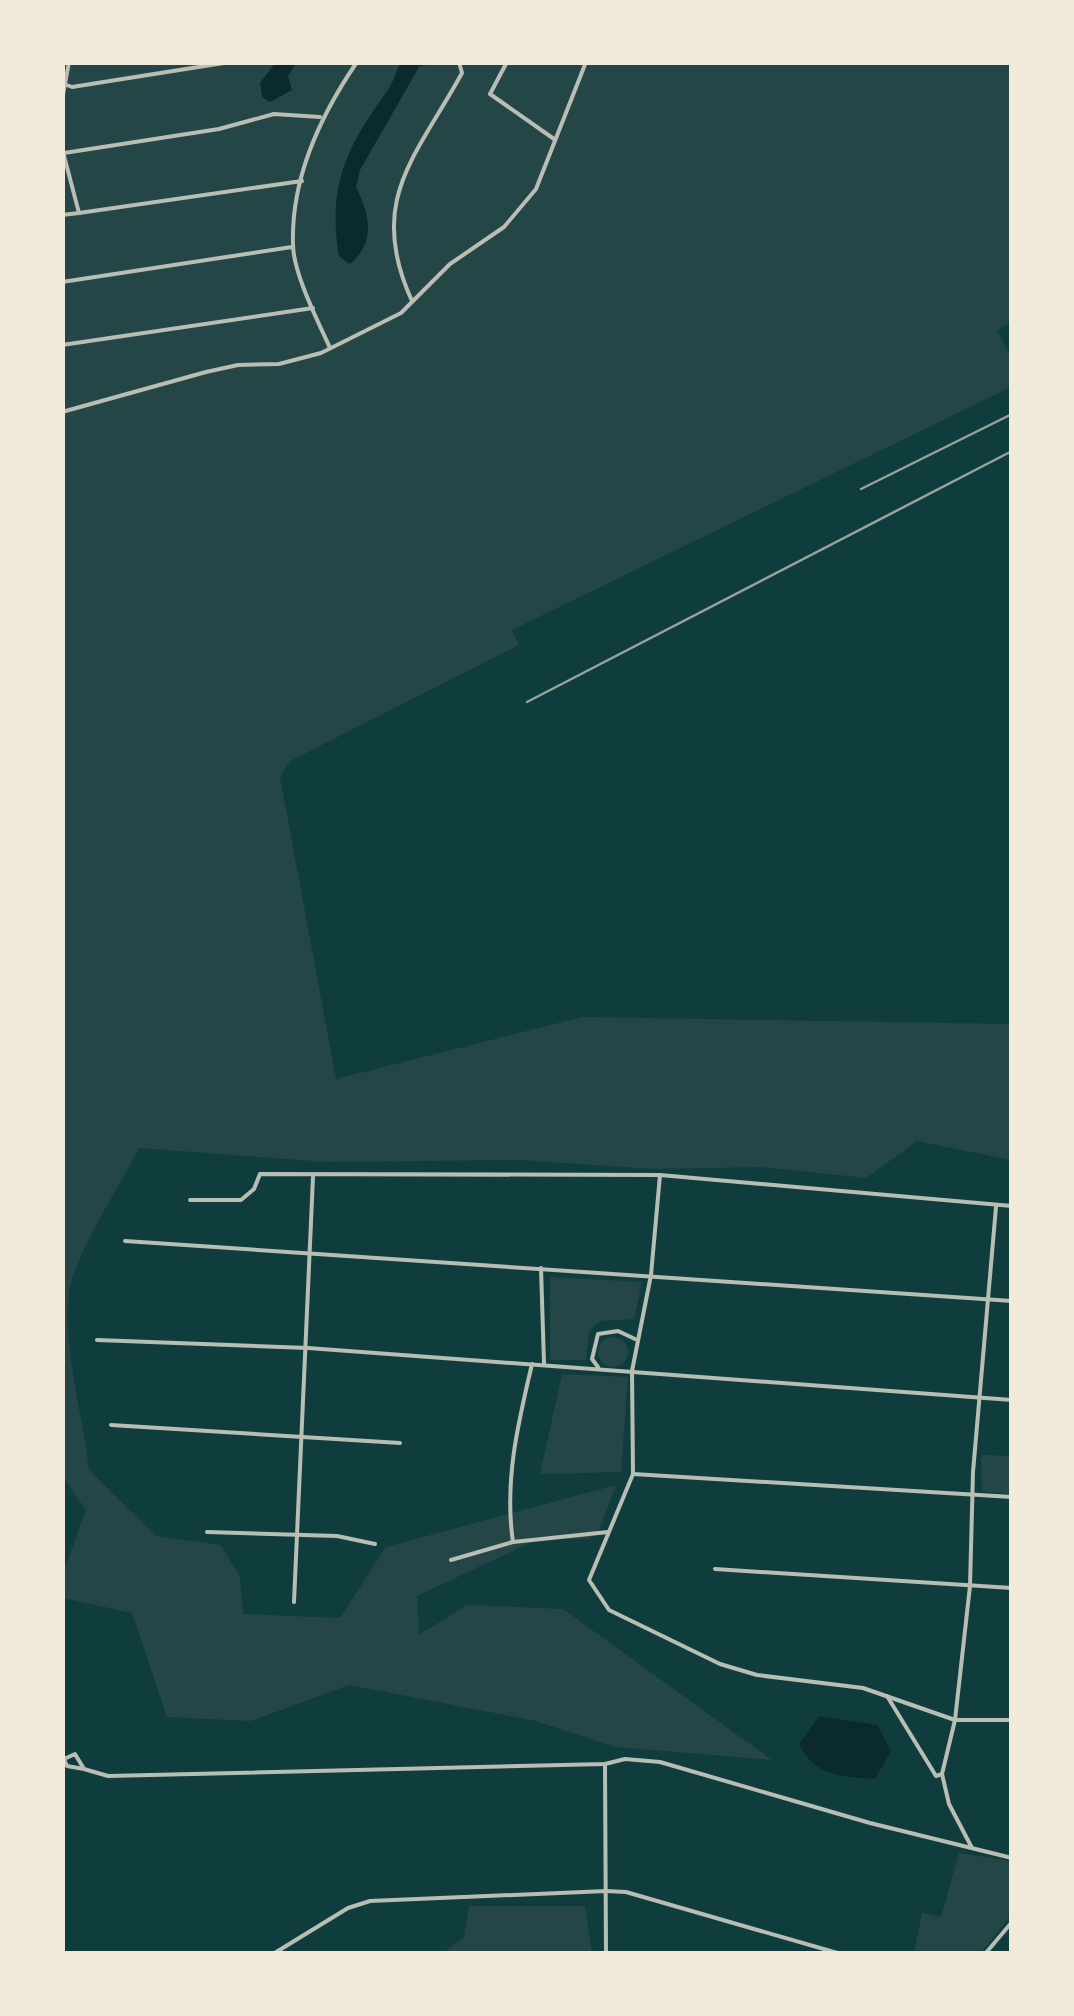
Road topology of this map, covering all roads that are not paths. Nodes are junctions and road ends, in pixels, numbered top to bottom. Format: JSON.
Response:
{"nodes":[{"id":1,"x":68,"y":62,"type":"edge"},
{"id":2,"x":230,"y":62,"type":"edge"},
{"id":3,"x":357,"y":62,"type":"edge"},
{"id":4,"x":459,"y":62,"type":"edge"},
{"id":5,"x":507,"y":62,"type":"edge"},
{"id":6,"x":586,"y":62,"type":"edge"},
{"id":7,"x":64,"y":84,"type":"edge"},
{"id":8,"x":62,"y":100,"type":"edge"},
{"id":9,"x":322,"y":117,"type":"junction"},
{"id":10,"x":554,"y":139,"type":"junction"},
{"id":11,"x":63,"y":150,"type":"edge"},
{"id":12,"x":302,"y":181,"type":"junction"},
{"id":13,"x":79,"y":213,"type":"junction"},
{"id":14,"x":62,"y":215,"type":"edge"},
{"id":15,"x":292,"y":246,"type":"junction"},
{"id":16,"x":62,"y":282,"type":"edge"},
{"id":17,"x":412,"y":301,"type":"junction"},
{"id":18,"x":313,"y":308,"type":"junction"},
{"id":19,"x":62,"y":346,"type":"edge"},
{"id":20,"x":330,"y":348,"type":"junction"},
{"id":21,"x":62,"y":412,"type":"edge"},
{"id":22,"x":313,"y":1176,"type":"junction"},
{"id":23,"x":660,"y":1176,"type":"junction"},
{"id":24,"x":190,"y":1200,"type":"dead end"},
{"id":25,"x":1012,"y":1206,"type":"edge"},
{"id":26,"x":996,"y":1207,"type":"junction"},
{"id":27,"x":125,"y":1241,"type":"dead end"},
{"id":28,"x":311,"y":1254,"type":"junction"},
{"id":29,"x":542,"y":1268,"type":"junction"},
{"id":30,"x":651,"y":1275,"type":"junction"},
{"id":31,"x":988,"y":1300,"type":"junction"},
{"id":32,"x":1012,"y":1301,"type":"edge"},
{"id":33,"x":635,"y":1339,"type":"junction"},
{"id":34,"x":97,"y":1340,"type":"dead end"},
{"id":35,"x":308,"y":1348,"type":"junction"},
{"id":36,"x":532,"y":1364,"type":"junction"},
{"id":37,"x":544,"y":1364,"type":"junction"},
{"id":38,"x":600,"y":1369,"type":"junction"},
{"id":39,"x":632,"y":1370,"type":"junction"},
{"id":40,"x":979,"y":1397,"type":"junction"},
{"id":41,"x":1012,"y":1400,"type":"edge"},
{"id":42,"x":110,"y":1424,"type":"dead end"},
{"id":43,"x":302,"y":1437,"type":"junction"},
{"id":44,"x":400,"y":1443,"type":"dead end"},
{"id":45,"x":632,"y":1474,"type":"junction"},
{"id":46,"x":972,"y":1495,"type":"junction"},
{"id":47,"x":1012,"y":1497,"type":"edge"},
{"id":48,"x":207,"y":1532,"type":"dead end"},
{"id":49,"x":608,"y":1532,"type":"junction"},
{"id":50,"x":297,"y":1534,"type":"junction"},
{"id":51,"x":513,"y":1542,"type":"junction"},
{"id":52,"x":375,"y":1544,"type":"dead end"},
{"id":53,"x":451,"y":1560,"type":"dead end"},
{"id":54,"x":715,"y":1569,"type":"dead end"},
{"id":55,"x":970,"y":1586,"type":"junction"},
{"id":56,"x":1012,"y":1588,"type":"edge"},
{"id":57,"x":294,"y":1602,"type":"dead end"},
{"id":58,"x":888,"y":1696,"type":"junction"},
{"id":59,"x":954,"y":1720,"type":"junction"},
{"id":60,"x":1012,"y":1720,"type":"edge"},
{"id":61,"x":606,"y":1764,"type":"junction"},
{"id":62,"x":84,"y":1768,"type":"dead end"},
{"id":63,"x":942,"y":1774,"type":"junction"},
{"id":64,"x":972,"y":1849,"type":"junction"},
{"id":65,"x":1012,"y":1858,"type":"edge"},
{"id":66,"x":606,"y":1891,"type":"junction"},
{"id":67,"x":1012,"y":1922,"type":"edge"},
{"id":68,"x":273,"y":1954,"type":"edge"},
{"id":69,"x":606,"y":1954,"type":"edge"},
{"id":70,"x":841,"y":1954,"type":"edge"},
{"id":71,"x":985,"y":1954,"type":"edge"}],
"edges":[{"from":1,"to":7,"type":"street"},
{"from":2,"to":7,"type":"street"},
{"from":3,"to":9,"type":"street"},
{"from":4,"to":17,"type":"street"},
{"from":5,"to":10,"type":"street"},
{"from":6,"to":10,"type":"street"},
{"from":7,"to":8,"type":"street"},
{"from":9,"to":11,"type":"street"},
{"from":9,"to":12,"type":"street"},
{"from":10,"to":17,"type":"street"},
{"from":11,"to":13,"type":"street"},
{"from":12,"to":13,"type":"street"},
{"from":12,"to":15,"type":"street"},
{"from":13,"to":14,"type":"street"},
{"from":15,"to":16,"type":"street"},
{"from":15,"to":18,"type":"street"},
{"from":17,"to":20,"type":"street"},
{"from":18,"to":19,"type":"street"},
{"from":18,"to":20,"type":"street"},
{"from":20,"to":21,"type":"street"},
{"from":22,"to":23,"type":"street"},
{"from":22,"to":24,"type":"street"},
{"from":22,"to":28,"type":"street"},
{"from":23,"to":26,"type":"street"},
{"from":23,"to":30,"type":"street"},
{"from":25,"to":26,"type":"street"},
{"from":26,"to":31,"type":"street"},
{"from":27,"to":28,"type":"street"},
{"from":28,"to":29,"type":"street"},
{"from":28,"to":35,"type":"street"},
{"from":29,"to":30,"type":"street"},
{"from":29,"to":37,"type":"street"},
{"from":30,"to":31,"type":"street"},
{"from":30,"to":33,"type":"street"},
{"from":31,"to":32,"type":"street"},
{"from":31,"to":40,"type":"street"},
{"from":33,"to":38,"type":"street"},
{"from":33,"to":39,"type":"street"},
{"from":34,"to":35,"type":"street"},
{"from":35,"to":36,"type":"street"},
{"from":35,"to":43,"type":"street"},
{"from":36,"to":37,"type":"street"},
{"from":36,"to":51,"type":"street"},
{"from":37,"to":38,"type":"street"},
{"from":38,"to":39,"type":"street"},
{"from":39,"to":40,"type":"street"},
{"from":39,"to":45,"type":"street"},
{"from":40,"to":41,"type":"street"},
{"from":40,"to":46,"type":"street"},
{"from":42,"to":43,"type":"street"},
{"from":43,"to":44,"type":"street"},
{"from":43,"to":50,"type":"street"},
{"from":45,"to":46,"type":"street"},
{"from":45,"to":49,"type":"street"},
{"from":46,"to":47,"type":"street"},
{"from":46,"to":55,"type":"street"},
{"from":48,"to":50,"type":"street"},
{"from":49,"to":51,"type":"street"},
{"from":49,"to":58,"type":"street"},
{"from":50,"to":52,"type":"street"},
{"from":50,"to":57,"type":"street"},
{"from":51,"to":53,"type":"street"},
{"from":54,"to":55,"type":"street"},
{"from":55,"to":56,"type":"street"},
{"from":55,"to":59,"type":"street"},
{"from":58,"to":59,"type":"street"},
{"from":58,"to":63,"type":"street"},
{"from":59,"to":60,"type":"street"},
{"from":59,"to":63,"type":"street"},
{"from":61,"to":62,"type":"street"},
{"from":61,"to":64,"type":"street"},
{"from":61,"to":66,"type":"street"},
{"from":63,"to":64,"type":"street"},
{"from":64,"to":65,"type":"street"},
{"from":66,"to":68,"type":"street"},
{"from":66,"to":69,"type":"street"},
{"from":66,"to":70,"type":"street"},
{"from":67,"to":71,"type":"street"}]}
